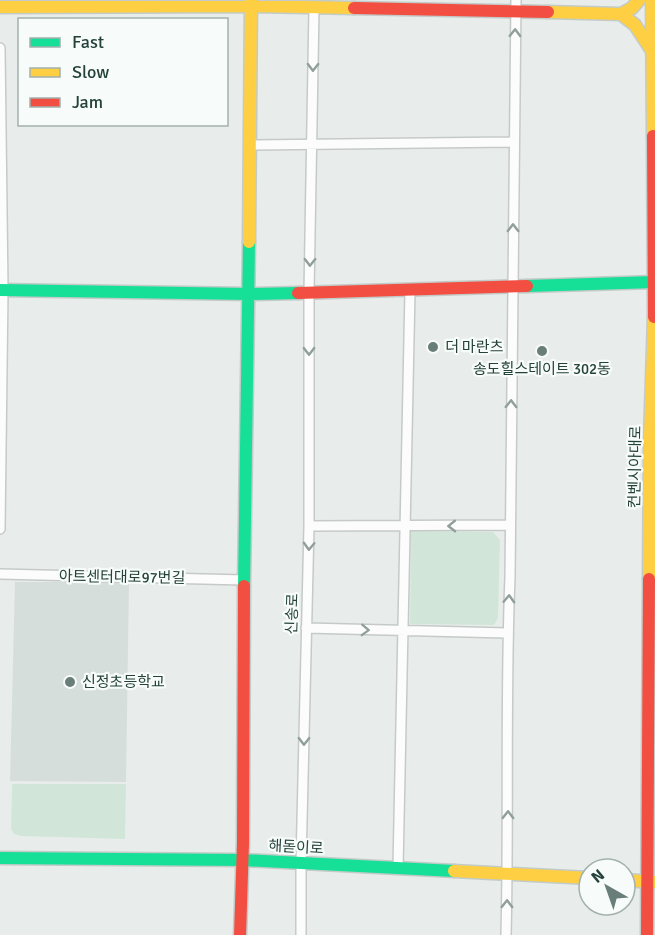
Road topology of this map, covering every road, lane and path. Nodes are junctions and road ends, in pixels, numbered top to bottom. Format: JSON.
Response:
{"nodes":[{"id":1,"x":639,"y":0,"type":"edge"},
{"id":2,"x":652,"y":0,"type":"edge"},
{"id":3,"x":251,"y":3,"type":"edge"},
{"id":4,"x":516,"y":5,"type":"edge"},
{"id":5,"x":0,"y":7,"type":"edge"},
{"id":6,"x":314,"y":8,"type":"junction"},
{"id":7,"x":621,"y":14,"type":"junction"},
{"id":8,"x":0,"y":48,"type":"edge"},
{"id":9,"x":653,"y":54,"type":"junction"},
{"id":10,"x":514,"y":142,"type":"junction"},
{"id":11,"x":250,"y":145,"type":"junction"},
{"id":12,"x":312,"y":145,"type":"junction"},
{"id":13,"x":655,"y":282,"type":"edge"},
{"id":14,"x":513,"y":287,"type":"junction"},
{"id":15,"x":1,"y":290,"type":"edge"},
{"id":16,"x":410,"y":290,"type":"junction"},
{"id":17,"x":309,"y":293,"type":"junction"},
{"id":18,"x":249,"y":294,"type":"junction"},
{"id":19,"x":510,"y":525,"type":"junction"},
{"id":20,"x":309,"y":526,"type":"junction"},
{"id":21,"x":405,"y":526,"type":"junction"},
{"id":22,"x":0,"y":529,"type":"edge"},
{"id":23,"x":0,"y":574,"type":"edge"},
{"id":24,"x":244,"y":580,"type":"junction"},
{"id":25,"x":306,"y":628,"type":"junction"},
{"id":26,"x":403,"y":631,"type":"junction"},
{"id":27,"x":507,"y":633,"type":"junction"},
{"id":28,"x":648,"y":783,"type":"junction"},
{"id":29,"x":655,"y":808,"type":"edge"},
{"id":30,"x":0,"y":858,"type":"edge"},
{"id":31,"x":243,"y":860,"type":"junction"},
{"id":32,"x":301,"y":863,"type":"junction"},
{"id":33,"x":398,"y":868,"type":"junction"},
{"id":34,"x":507,"y":873,"type":"junction"},
{"id":35,"x":577,"y":877,"type":"edge"},
{"id":36,"x":651,"y":882,"type":"edge"},
{"id":37,"x":240,"y":935,"type":"edge"},
{"id":38,"x":302,"y":935,"type":"edge"},
{"id":39,"x":506,"y":935,"type":"edge"},
{"id":40,"x":647,"y":935,"type":"edge"}],
"edges":[{"from":1,"to":7,"type":"street"},
{"from":2,"to":9,"type":"street","name":"컨벤시아대로"},
{"from":3,"to":5,"type":"street"},
{"from":3,"to":6,"type":"street"},
{"from":3,"to":11,"type":"street"},
{"from":4,"to":6,"type":"street"},
{"from":4,"to":7,"type":"street"},
{"from":10,"to":4,"type":"street","one_way":true},
{"from":6,"to":12,"type":"street","name":"신송로","one_way":true},
{"from":7,"to":9,"type":"street"},
{"from":8,"to":15,"type":"street"},
{"from":9,"to":13,"type":"street","name":"컨벤시아대로"},
{"from":10,"to":12,"type":"street"},
{"from":14,"to":10,"type":"street","one_way":true},
{"from":11,"to":12,"type":"street"},
{"from":11,"to":18,"type":"street"},
{"from":12,"to":17,"type":"street","name":"신송로","one_way":true},
{"from":13,"to":14,"type":"street"},
{"from":13,"to":28,"type":"street","name":"컨벤시아대로"},
{"from":14,"to":16,"type":"street"},
{"from":19,"to":14,"type":"street","one_way":true},
{"from":15,"to":18,"type":"street"},
{"from":15,"to":22,"type":"street"},
{"from":16,"to":17,"type":"street"},
{"from":16,"to":21,"type":"street"},
{"from":17,"to":18,"type":"street"},
{"from":17,"to":20,"type":"street","name":"신송로","one_way":true},
{"from":18,"to":24,"type":"street"},
{"from":19,"to":21,"type":"street","one_way":true},
{"from":27,"to":19,"type":"street","one_way":true},
{"from":20,"to":21,"type":"street"},
{"from":20,"to":25,"type":"street","name":"신송로","one_way":true},
{"from":21,"to":26,"type":"street"},
{"from":23,"to":24,"type":"street","name":"아트센터대로97번길"},
{"from":24,"to":31,"type":"street"},
{"from":25,"to":26,"type":"street","one_way":true},
{"from":25,"to":32,"type":"street","name":"신송로","one_way":true},
{"from":26,"to":27,"type":"street"},
{"from":26,"to":33,"type":"street"},
{"from":34,"to":27,"type":"street","one_way":true},
{"from":28,"to":29,"type":"street"},
{"from":28,"to":36,"type":"street","name":"컨벤시아대로"},
{"from":30,"to":31,"type":"street","name":"해돋이로"},
{"from":31,"to":32,"type":"street","name":"해돋이로"},
{"from":31,"to":37,"type":"street"},
{"from":32,"to":33,"type":"street","name":"해돋이로"},
{"from":32,"to":38,"type":"street","name":"신송로"},
{"from":33,"to":34,"type":"street","name":"해돋이로"},
{"from":34,"to":35,"type":"street","name":"해돋이로"},
{"from":39,"to":34,"type":"street","one_way":true},
{"from":36,"to":40,"type":"street","name":"컨벤시아대로"}]}
